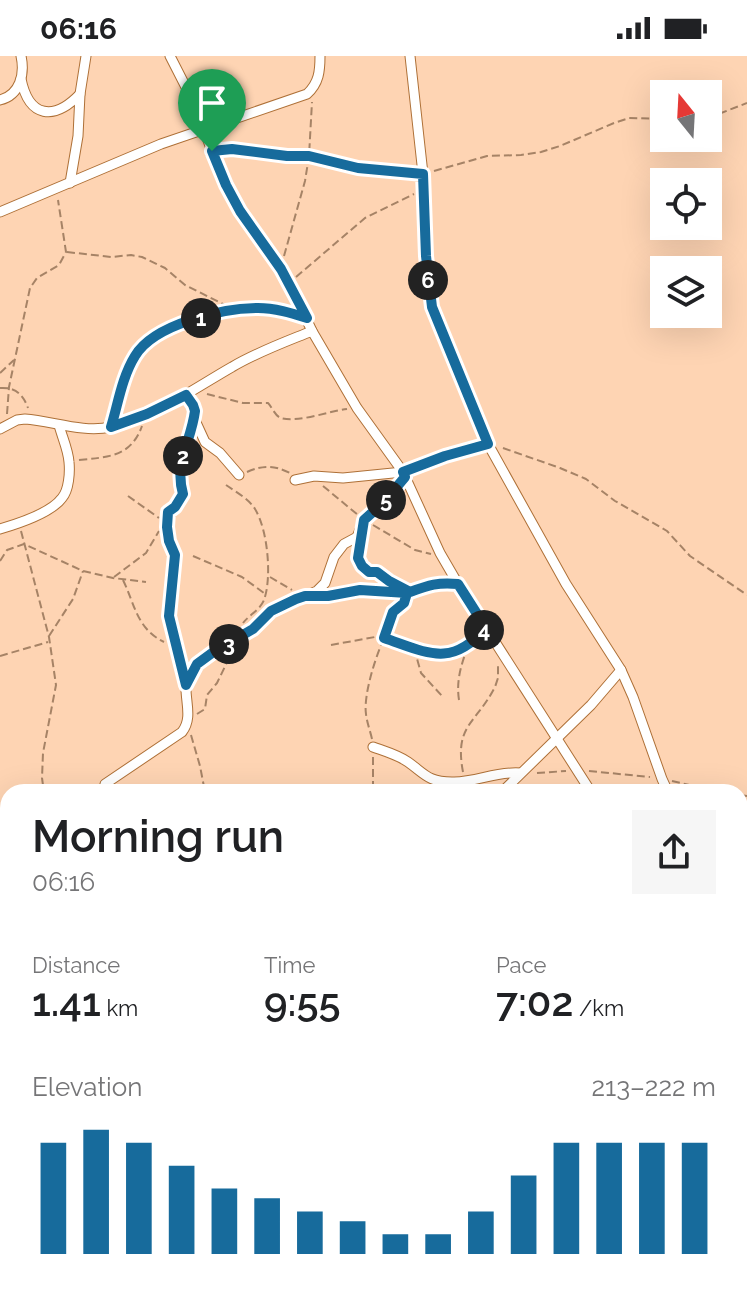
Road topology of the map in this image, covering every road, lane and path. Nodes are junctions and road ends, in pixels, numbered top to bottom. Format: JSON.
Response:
{"nodes":[{"id":1,"x":21,"y":56,"type":"edge"},
{"id":2,"x":86,"y":56,"type":"edge"},
{"id":3,"x":170,"y":56,"type":"edge"},
{"id":4,"x":320,"y":56,"type":"edge"},
{"id":5,"x":410,"y":56,"type":"edge"},
{"id":6,"x":21,"y":79,"type":"junction"},
{"id":7,"x":313,"y":88,"type":"junction"},
{"id":8,"x":80,"y":94,"type":"junction"},
{"id":9,"x":0,"y":100,"type":"edge"},
{"id":10,"x":747,"y":103,"type":"edge"},
{"id":11,"x":722,"y":113,"type":"edge"},
{"id":12,"x":650,"y":119,"type":"edge"},
{"id":13,"x":204,"y":129,"type":"junction"},
{"id":14,"x":212,"y":151,"type":"junction"},
{"id":15,"x":309,"y":156,"type":"junction"},
{"id":16,"x":423,"y":174,"type":"junction"},
{"id":17,"x":70,"y":183,"type":"junction"},
{"id":18,"x":57,"y":188,"type":"junction"},
{"id":19,"x":423,"y":190,"type":"junction"},
{"id":20,"x":0,"y":212,"type":"edge"},
{"id":21,"x":66,"y":252,"type":"junction"},
{"id":22,"x":281,"y":269,"type":"junction"},
{"id":23,"x":289,"y":283,"type":"junction"},
{"id":24,"x":235,"y":310,"type":"junction"},
{"id":25,"x":307,"y":318,"type":"junction"},
{"id":26,"x":312,"y":331,"type":"junction"},
{"id":27,"x":14,"y":360,"type":"junction"},
{"id":28,"x":0,"y":373,"type":"edge"},
{"id":29,"x":9,"y":387,"type":"junction"},
{"id":30,"x":0,"y":388,"type":"edge"},
{"id":31,"x":190,"y":393,"type":"junction"},
{"id":32,"x":357,"y":408,"type":"junction"},
{"id":33,"x":147,"y":414,"type":"junction"},
{"id":34,"x":194,"y":418,"type":"junction"},
{"id":35,"x":33,"y":419,"type":"junction"},
{"id":36,"x":59,"y":425,"type":"junction"},
{"id":37,"x":111,"y":427,"type":"junction"},
{"id":38,"x":1,"y":428,"type":"edge"},
{"id":39,"x":488,"y":444,"type":"junction"},
{"id":40,"x":69,"y":461,"type":"junction"},
{"id":41,"x":256,"y":468,"type":"dead end"},
{"id":42,"x":404,"y":474,"type":"junction"},
{"id":43,"x":239,"y":475,"type":"dead end"},
{"id":44,"x":295,"y":480,"type":"joint"},
{"id":45,"x":226,"y":485,"type":"dead end"},
{"id":46,"x":128,"y":496,"type":"dead end"},
{"id":47,"x":168,"y":512,"type":"junction"},
{"id":48,"x":19,"y":523,"type":"junction"},
{"id":49,"x":0,"y":529,"type":"edge"},
{"id":50,"x":160,"y":529,"type":"dead end"},
{"id":51,"x":360,"y":542,"type":"dead end"},
{"id":52,"x":24,"y":544,"type":"junction"},
{"id":53,"x":193,"y":556,"type":"dead end"},
{"id":54,"x":0,"y":561,"type":"edge"},
{"id":55,"x":83,"y":571,"type":"junction"},
{"id":56,"x":268,"y":576,"type":"junction"},
{"id":57,"x":113,"y":578,"type":"junction"},
{"id":58,"x":123,"y":580,"type":"junction"},
{"id":59,"x":146,"y":582,"type":"dead end"},
{"id":60,"x":458,"y":584,"type":"junction"},
{"id":61,"x":409,"y":592,"type":"junction"},
{"id":62,"x":265,"y":593,"type":"junction"},
{"id":63,"x":747,"y":595,"type":"edge"},
{"id":64,"x":305,"y":596,"type":"junction"},
{"id":65,"x":486,"y":628,"type":"junction"},
{"id":66,"x":385,"y":636,"type":"junction"},
{"id":67,"x":49,"y":637,"type":"junction"},
{"id":68,"x":237,"y":638,"type":"junction"},
{"id":69,"x":49,"y":641,"type":"junction"},
{"id":70,"x":331,"y":645,"type":"dead end"},
{"id":71,"x":469,"y":645,"type":"junction"},
{"id":72,"x":413,"y":647,"type":"junction"},
{"id":73,"x":176,"y":648,"type":"junction"},
{"id":74,"x":0,"y":656,"type":"edge"},
{"id":75,"x":496,"y":657,"type":"dead end"},
{"id":76,"x":621,"y":670,"type":"junction"},
{"id":77,"x":186,"y":685,"type":"junction"},
{"id":78,"x":442,"y":696,"type":"dead end"},
{"id":79,"x":459,"y":700,"type":"dead end"},
{"id":80,"x":188,"y":722,"type":"junction"},
{"id":81,"x":556,"y":740,"type":"junction"},
{"id":82,"x":373,"y":747,"type":"junction"},
{"id":83,"x":578,"y":770,"type":"junction"},
{"id":84,"x":520,"y":773,"type":"junction"},
{"id":85,"x":662,"y":779,"type":"junction"},
{"id":86,"x":465,"y":781,"type":"junction"},
{"id":87,"x":43,"y":784,"type":"edge"},
{"id":88,"x":105,"y":784,"type":"edge"},
{"id":89,"x":203,"y":784,"type":"edge"},
{"id":90,"x":373,"y":784,"type":"edge"},
{"id":91,"x":510,"y":784,"type":"edge"},
{"id":92,"x":586,"y":784,"type":"edge"},
{"id":93,"x":664,"y":784,"type":"edge"},
{"id":94,"x":685,"y":784,"type":"edge"}],
"edges":[{"from":1,"to":6,"type":"street"},
{"from":2,"to":8,"type":"street"},
{"from":3,"to":13,"type":"street"},
{"from":4,"to":7,"type":"street"},
{"from":5,"to":16,"type":"street"},
{"from":6,"to":8,"type":"street"},
{"from":6,"to":9,"type":"street"},
{"from":7,"to":13,"type":"street"},
{"from":7,"to":15,"type":"path"},
{"from":8,"to":17,"type":"street"},
{"from":10,"to":11,"type":"path"},
{"from":12,"to":16,"type":"path"},
{"from":13,"to":14,"type":"street"},
{"from":13,"to":17,"type":"street"},
{"from":14,"to":15,"type":"path"},
{"from":14,"to":22,"type":"street"},
{"from":15,"to":16,"type":"path"},
{"from":15,"to":22,"type":"path"},
{"from":16,"to":19,"type":"street"},
{"from":17,"to":18,"type":"street"},
{"from":18,"to":20,"type":"street"},
{"from":18,"to":21,"type":"path"},
{"from":19,"to":23,"type":"path"},
{"from":19,"to":39,"type":"street"},
{"from":21,"to":24,"type":"path"},
{"from":21,"to":27,"type":"path"},
{"from":22,"to":23,"type":"street"},
{"from":23,"to":25,"type":"street"},
{"from":24,"to":25,"type":"path"},
{"from":24,"to":37,"type":"path"},
{"from":25,"to":26,"type":"street"},
{"from":26,"to":31,"type":"street"},
{"from":26,"to":32,"type":"street"},
{"from":27,"to":28,"type":"path"},
{"from":27,"to":29,"type":"path"},
{"from":29,"to":30,"type":"path"},
{"from":29,"to":35,"type":"path"},
{"from":29,"to":38,"type":"path"},
{"from":31,"to":32,"type":"path"},
{"from":31,"to":33,"type":"street"},
{"from":31,"to":34,"type":"street"},
{"from":32,"to":42,"type":"street"},
{"from":33,"to":37,"type":"street"},
{"from":33,"to":40,"type":"path"},
{"from":34,"to":43,"type":"street"},
{"from":34,"to":47,"type":"street"},
{"from":35,"to":36,"type":"street"},
{"from":35,"to":38,"type":"street"},
{"from":36,"to":37,"type":"street"},
{"from":36,"to":40,"type":"street"},
{"from":39,"to":42,"type":"path"},
{"from":39,"to":63,"type":"path"},
{"from":39,"to":76,"type":"street"},
{"from":40,"to":48,"type":"street"},
{"from":41,"to":44,"type":"path"},
{"from":42,"to":44,"type":"street"},
{"from":42,"to":60,"type":"street"},
{"from":42,"to":64,"type":"street"},
{"from":45,"to":56,"type":"path"},
{"from":46,"to":47,"type":"path"},
{"from":47,"to":73,"type":"street"},
{"from":48,"to":49,"type":"street"},
{"from":48,"to":52,"type":"path"},
{"from":50,"to":57,"type":"path"},
{"from":51,"to":61,"type":"path"},
{"from":52,"to":54,"type":"path"},
{"from":52,"to":55,"type":"path"},
{"from":52,"to":67,"type":"path"},
{"from":53,"to":62,"type":"path"},
{"from":55,"to":57,"type":"path"},
{"from":55,"to":67,"type":"path"},
{"from":56,"to":62,"type":"path"},
{"from":56,"to":64,"type":"path"},
{"from":57,"to":58,"type":"path"},
{"from":58,"to":59,"type":"path"},
{"from":58,"to":73,"type":"path"},
{"from":60,"to":61,"type":"path"},
{"from":60,"to":65,"type":"street"},
{"from":61,"to":64,"type":"path"},
{"from":61,"to":66,"type":"path"},
{"from":62,"to":68,"type":"path"},
{"from":64,"to":68,"type":"street"},
{"from":65,"to":71,"type":"path"},
{"from":65,"to":81,"type":"street"},
{"from":66,"to":70,"type":"path"},
{"from":66,"to":72,"type":"path"},
{"from":66,"to":82,"type":"path"},
{"from":67,"to":69,"type":"path"},
{"from":68,"to":77,"type":"street"},
{"from":68,"to":80,"type":"path"},
{"from":69,"to":74,"type":"path"},
{"from":69,"to":87,"type":"path"},
{"from":71,"to":72,"type":"path"},
{"from":71,"to":79,"type":"path"},
{"from":72,"to":78,"type":"path"},
{"from":73,"to":77,"type":"street"},
{"from":75,"to":86,"type":"path"},
{"from":76,"to":81,"type":"street"},
{"from":76,"to":85,"type":"street"},
{"from":77,"to":80,"type":"street"},
{"from":80,"to":88,"type":"street"},
{"from":80,"to":89,"type":"path"},
{"from":81,"to":83,"type":"street"},
{"from":81,"to":84,"type":"street"},
{"from":82,"to":86,"type":"street"},
{"from":82,"to":90,"type":"path"},
{"from":83,"to":84,"type":"path"},
{"from":83,"to":85,"type":"path"},
{"from":83,"to":92,"type":"street"},
{"from":84,"to":86,"type":"street"},
{"from":84,"to":91,"type":"street"},
{"from":85,"to":93,"type":"street"},
{"from":85,"to":94,"type":"path"}]}
